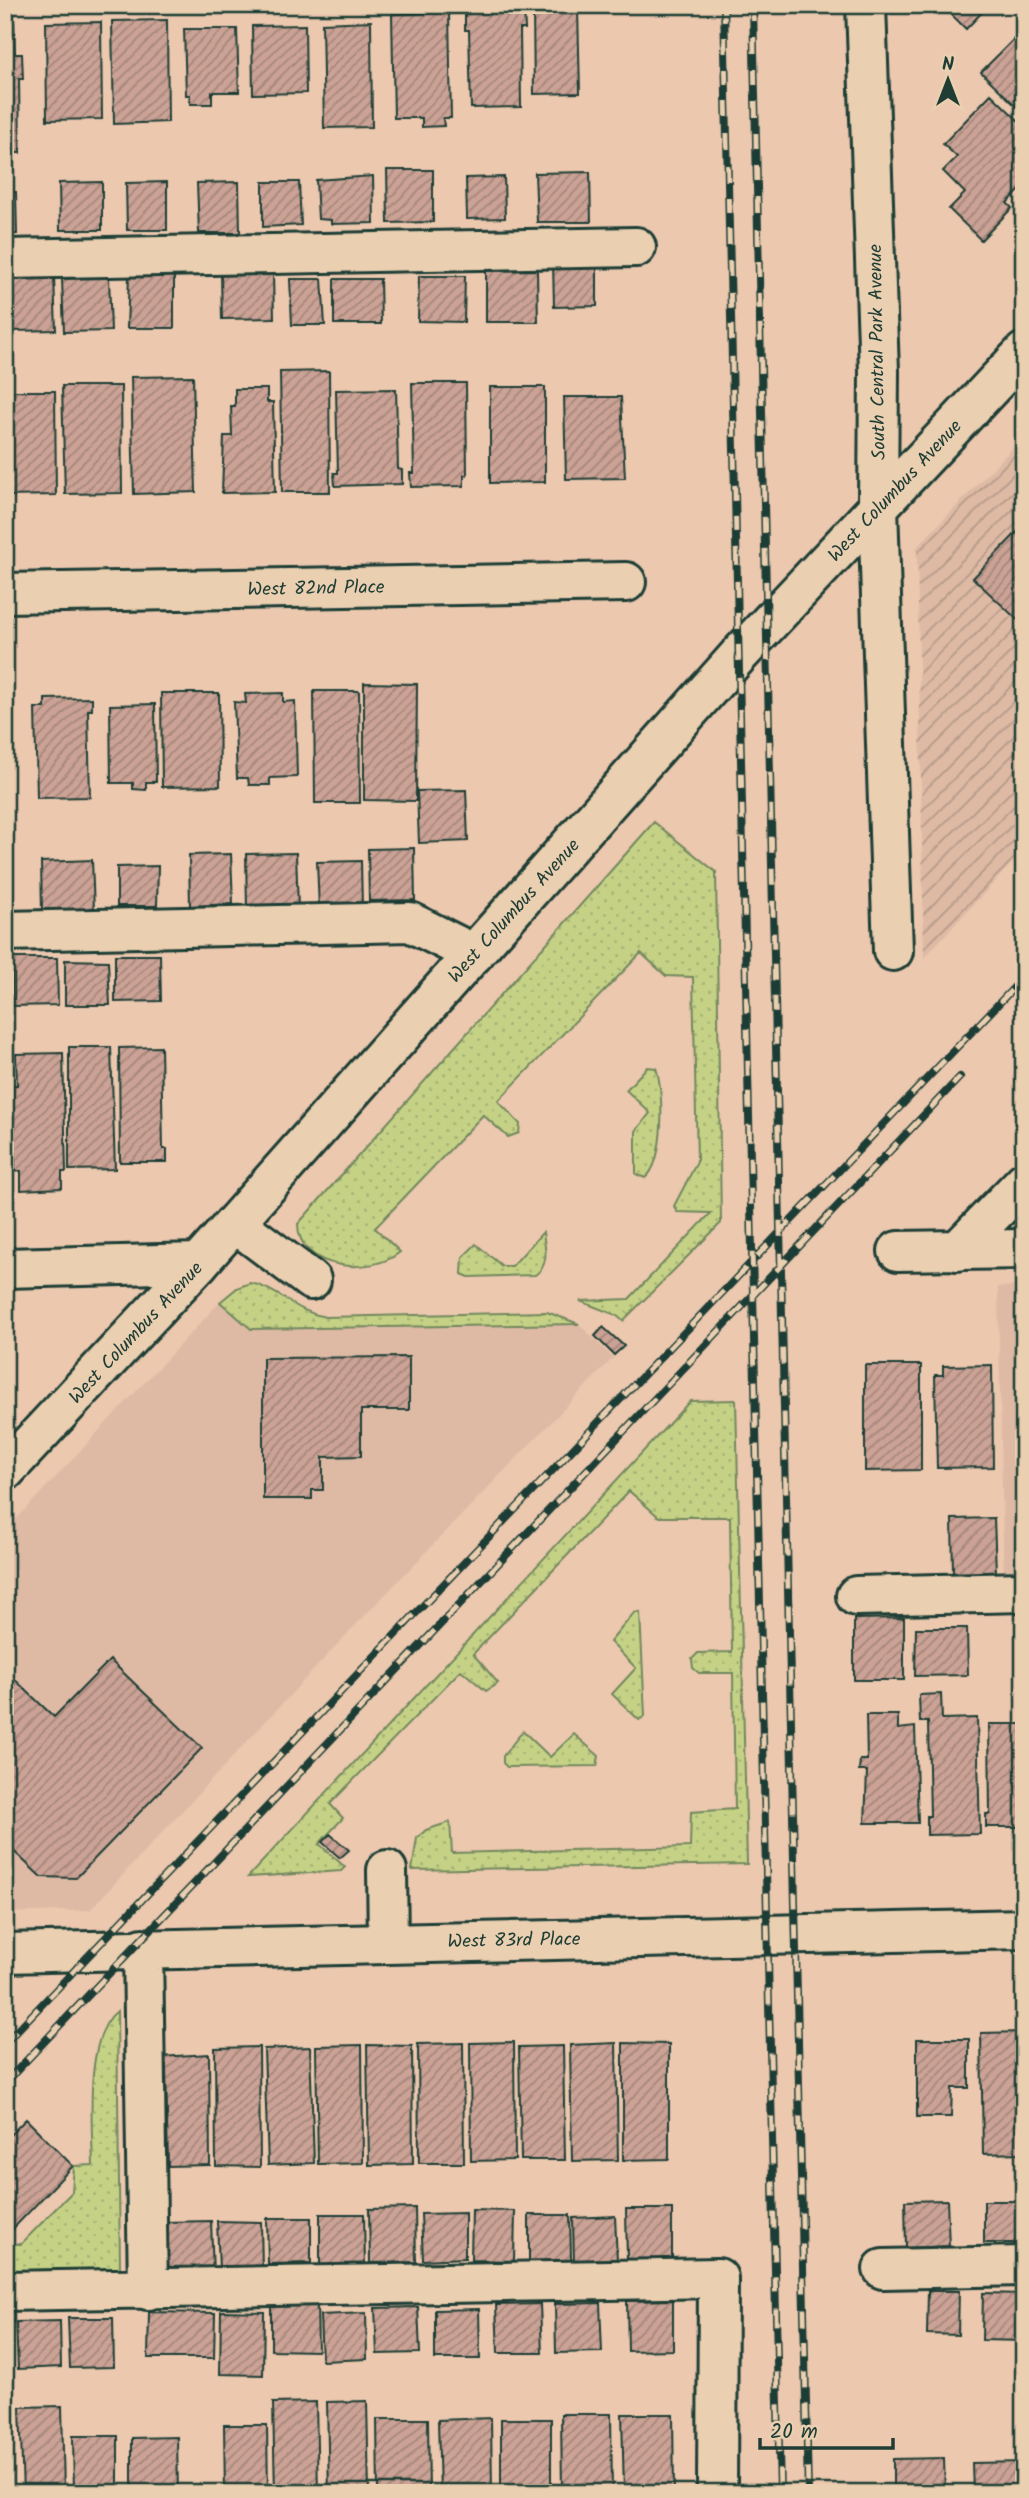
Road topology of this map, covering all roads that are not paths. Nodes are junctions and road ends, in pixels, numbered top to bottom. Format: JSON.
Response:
{"nodes":[{"id":1,"x":866,"y":5,"type":"edge"},
{"id":2,"x":636,"y":247,"type":"dead end"},
{"id":3,"x":5,"y":259,"type":"edge"},
{"id":4,"x":1024,"y":352,"type":"edge"},
{"id":5,"x":878,"y":507,"type":"junction"},
{"id":6,"x":626,"y":582,"type":"dead end"},
{"id":7,"x":5,"y":593,"type":"edge"},
{"id":8,"x":5,"y":931,"type":"edge"},
{"id":9,"x":893,"y":951,"type":"dead end"},
{"id":10,"x":474,"y":954,"type":"junction"},
{"id":11,"x":1024,"y":1182,"type":"edge"},
{"id":12,"x":235,"y":1223,"type":"junction"},
{"id":13,"x":1024,"y":1249,"type":"edge"},
{"id":14,"x":898,"y":1251,"type":"dead end"},
{"id":15,"x":957,"y":1251,"type":"junction"},
{"id":16,"x":199,"y":1263,"type":"junction"},
{"id":17,"x":5,"y":1268,"type":"edge"},
{"id":18,"x":311,"y":1280,"type":"dead end"},
{"id":19,"x":5,"y":1471,"type":"edge"},
{"id":20,"x":1024,"y":1592,"type":"edge"},
{"id":21,"x":856,"y":1596,"type":"dead end"},
{"id":22,"x":387,"y":1870,"type":"dead end"},
{"id":23,"x":1024,"y":1929,"type":"edge"},
{"id":24,"x":388,"y":1942,"type":"junction"},
{"id":25,"x":143,"y":1948,"type":"junction"},
{"id":26,"x":5,"y":1952,"type":"edge"},
{"id":27,"x":1024,"y":2266,"type":"edge"},
{"id":28,"x":883,"y":2269,"type":"dead end"},
{"id":29,"x":148,"y":2290,"type":"junction"},
{"id":30,"x":5,"y":2291,"type":"edge"},
{"id":31,"x":717,"y":2493,"type":"edge"}],
"edges":[{"from":1,"to":5,"type":"street","name":"South Central Park Avenue"},
{"from":2,"to":3,"type":"street"},
{"from":4,"to":5,"type":"street","name":"West Columbus Avenue"},
{"from":5,"to":9,"type":"street","name":"South Central Park Avenue"},
{"from":5,"to":10,"type":"street","name":"West Columbus Avenue"},
{"from":6,"to":7,"type":"street","name":"West 82nd Place"},
{"from":8,"to":10,"type":"street"},
{"from":10,"to":12,"type":"street","name":"West Columbus Avenue"},
{"from":11,"to":15,"type":"street"},
{"from":12,"to":16,"type":"street","name":"West Columbus Avenue"},
{"from":12,"to":18,"type":"street"},
{"from":13,"to":15,"type":"street"},
{"from":14,"to":15,"type":"street"},
{"from":16,"to":17,"type":"street"},
{"from":16,"to":19,"type":"street","name":"West Columbus Avenue"},
{"from":20,"to":21,"type":"street"},
{"from":22,"to":24,"type":"street"},
{"from":23,"to":24,"type":"street","name":"West 83rd Place"},
{"from":24,"to":25,"type":"street","name":"West 83rd Place"},
{"from":25,"to":26,"type":"street","name":"West 83rd Place"},
{"from":25,"to":29,"type":"street"},
{"from":27,"to":28,"type":"street"},
{"from":29,"to":30,"type":"street"},
{"from":29,"to":31,"type":"street"}]}
